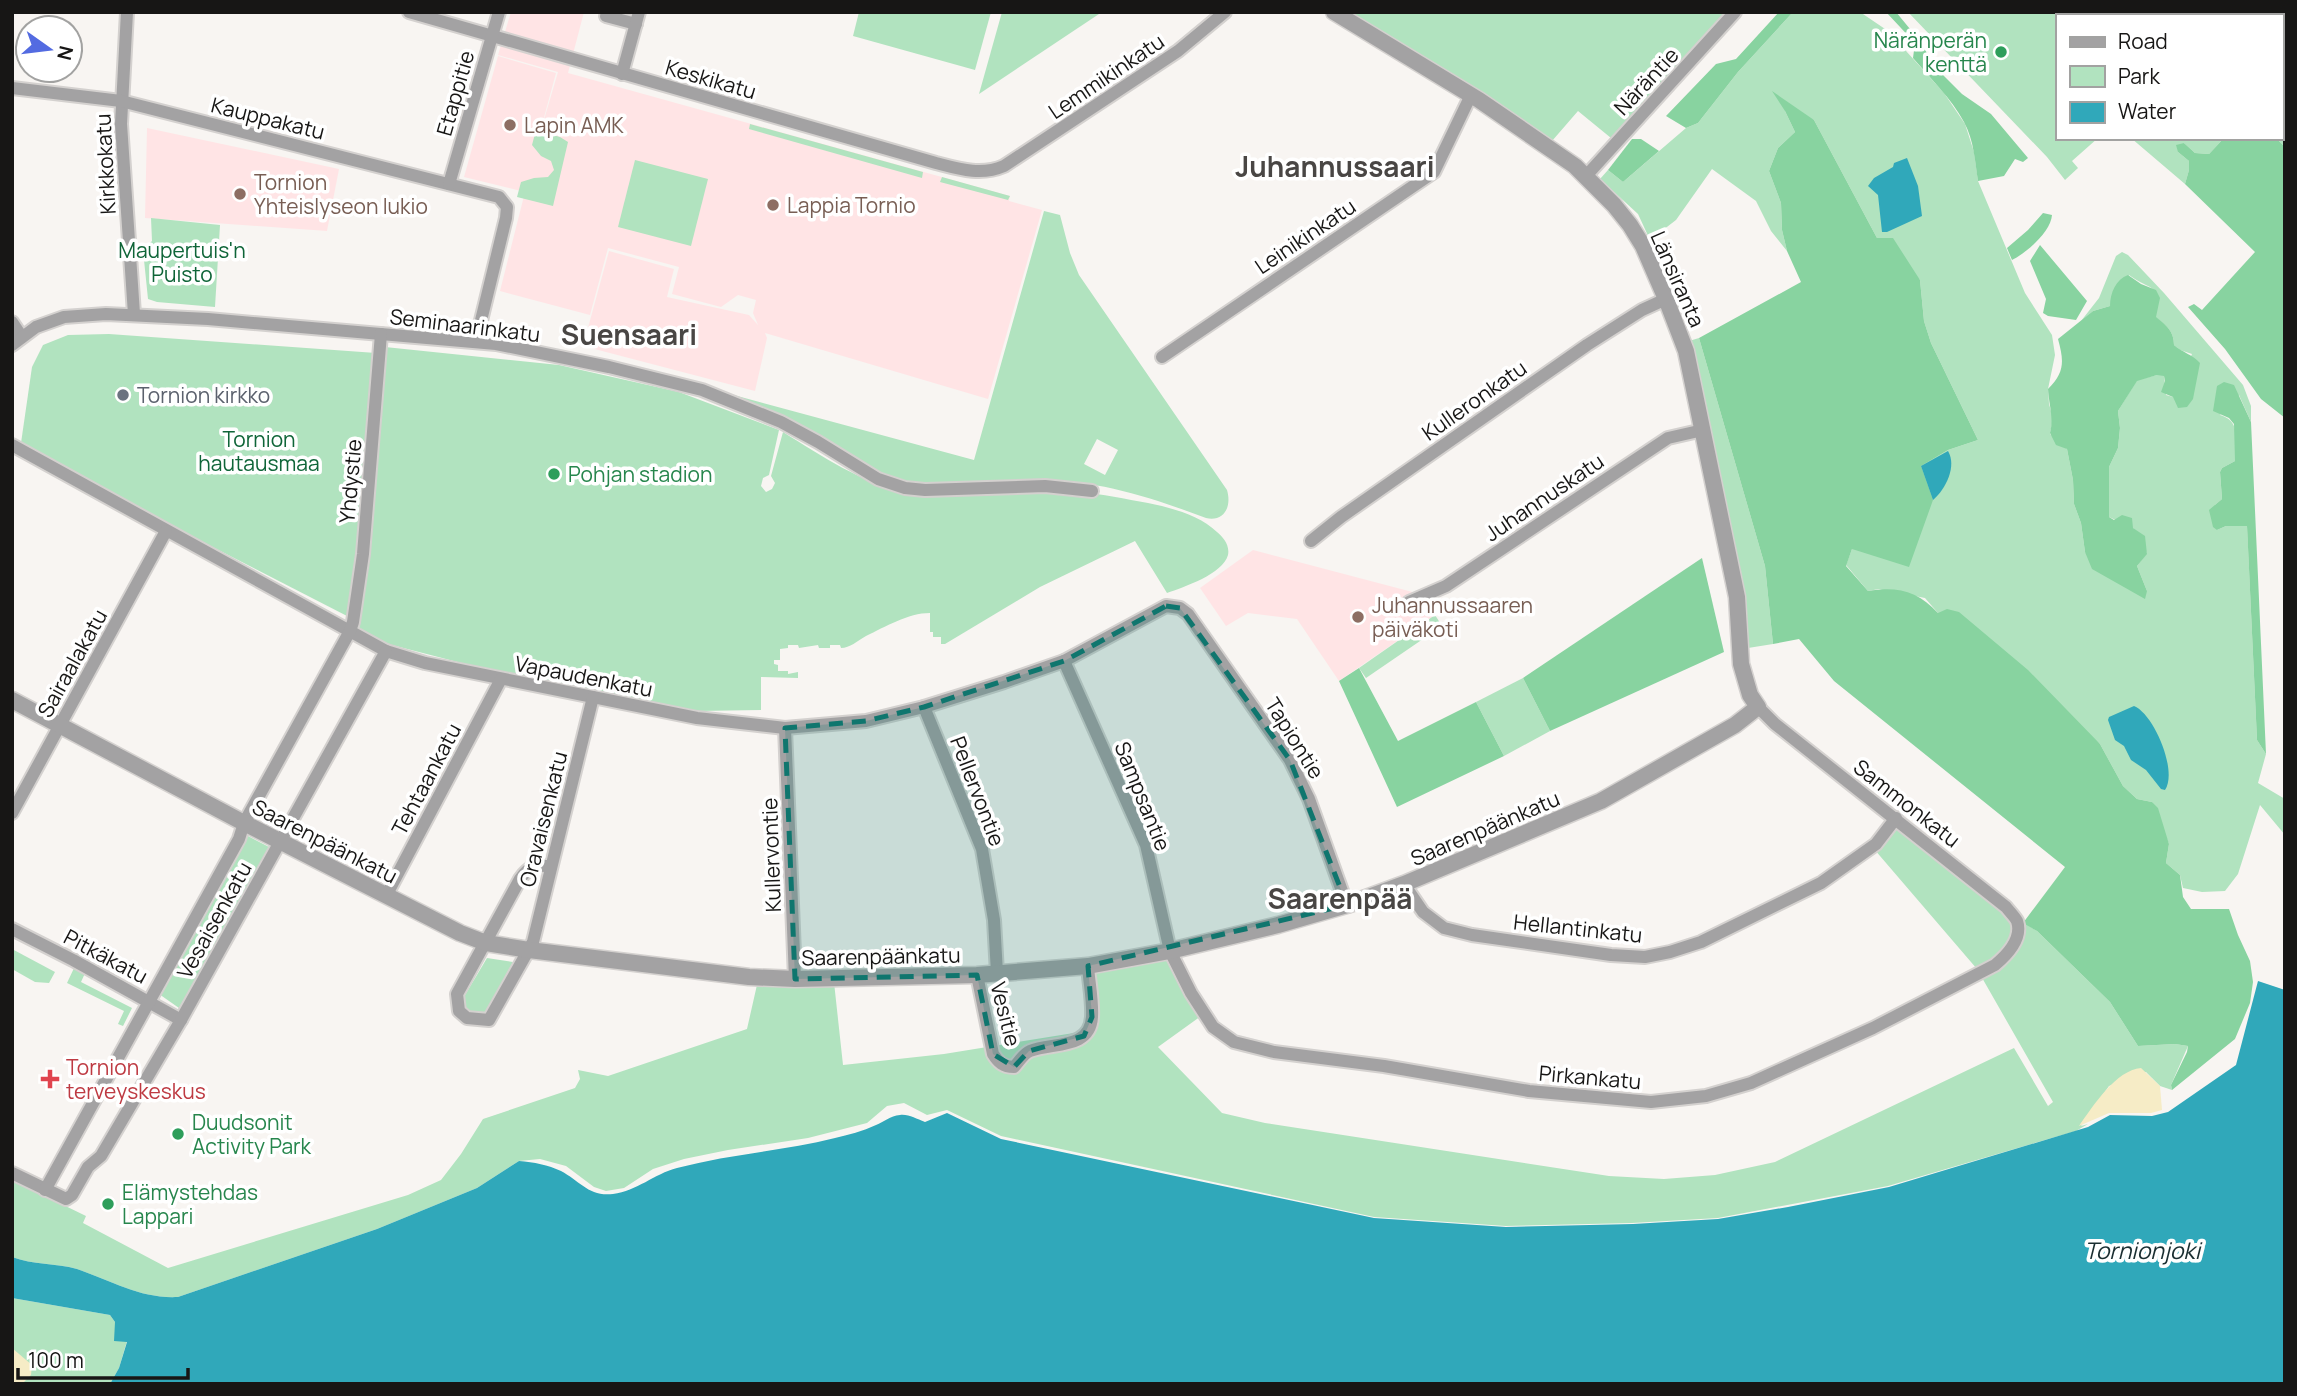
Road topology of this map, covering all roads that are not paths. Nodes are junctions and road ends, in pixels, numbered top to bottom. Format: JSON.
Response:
{"nodes":[{"id":1,"x":127,"y":12,"type":"edge"},
{"id":2,"x":409,"y":12,"type":"edge"},
{"id":3,"x":499,"y":12,"type":"edge"},
{"id":4,"x":1224,"y":12,"type":"edge"},
{"id":5,"x":1334,"y":12,"type":"edge"},
{"id":6,"x":1735,"y":12,"type":"edge"},
{"id":7,"x":606,"y":16,"type":"dead end"},
{"id":8,"x":637,"y":18,"type":"edge"},
{"id":9,"x":491,"y":36,"type":"junction"},
{"id":10,"x":622,"y":74,"type":"junction"},
{"id":11,"x":12,"y":88,"type":"edge"},
{"id":12,"x":1471,"y":95,"type":"junction"},
{"id":13,"x":121,"y":102,"type":"junction"},
{"id":14,"x":1004,"y":166,"type":"joint"},
{"id":15,"x":1586,"y":176,"type":"junction"},
{"id":16,"x":449,"y":184,"type":"junction"},
{"id":17,"x":1666,"y":299,"type":"junction"},
{"id":18,"x":134,"y":314,"type":"junction"},
{"id":19,"x":12,"y":322,"type":"edge"},
{"id":20,"x":381,"y":334,"type":"junction"},
{"id":21,"x":17,"y":341,"type":"edge"},
{"id":22,"x":476,"y":341,"type":"junction"},
{"id":23,"x":1162,"y":357,"type":"dead end"},
{"id":24,"x":1703,"y":430,"type":"junction"},
{"id":25,"x":12,"y":445,"type":"edge"},
{"id":26,"x":1093,"y":491,"type":"dead end"},
{"id":27,"x":166,"y":531,"type":"junction"},
{"id":28,"x":1311,"y":541,"type":"dead end"},
{"id":29,"x":1409,"y":602,"type":"dead end"},
{"id":30,"x":1180,"y":608,"type":"joint"},
{"id":31,"x":350,"y":631,"type":"junction"},
{"id":32,"x":386,"y":651,"type":"junction"},
{"id":33,"x":1064,"y":661,"type":"junction"},
{"id":34,"x":501,"y":679,"type":"junction"},
{"id":35,"x":593,"y":697,"type":"junction"},
{"id":36,"x":12,"y":700,"type":"edge"},
{"id":37,"x":924,"y":707,"type":"junction"},
{"id":38,"x":1758,"y":708,"type":"junction"},
{"id":39,"x":59,"y":726,"type":"junction"},
{"id":40,"x":785,"y":728,"type":"junction"},
{"id":41,"x":12,"y":813,"type":"edge"},
{"id":42,"x":1896,"y":818,"type":"junction"},
{"id":43,"x":244,"y":823,"type":"junction"},
{"id":44,"x":279,"y":841,"type":"junction"},
{"id":45,"x":551,"y":867,"type":"junction"},
{"id":46,"x":1404,"y":884,"type":"junction"},
{"id":47,"x":386,"y":896,"type":"junction"},
{"id":48,"x":1348,"y":905,"type":"junction"},
{"id":49,"x":12,"y":929,"type":"edge"},
{"id":50,"x":2017,"y":938,"type":"joint"},
{"id":51,"x":486,"y":943,"type":"junction"},
{"id":52,"x":529,"y":950,"type":"junction"},
{"id":53,"x":1170,"y":951,"type":"junction"},
{"id":54,"x":1088,"y":966,"type":"junction"},
{"id":55,"x":997,"y":973,"type":"junction"},
{"id":56,"x":976,"y":975,"type":"junction"},
{"id":57,"x":795,"y":979,"type":"junction"},
{"id":58,"x":148,"y":1000,"type":"junction"},
{"id":59,"x":181,"y":1020,"type":"junction"},
{"id":60,"x":12,"y":1173,"type":"edge"},
{"id":61,"x":45,"y":1190,"type":"junction"}],
"edges":[{"from":1,"to":13,"type":"street","name":"Kirkkokatu"},
{"from":2,"to":9,"type":"street","name":"Keskikatu"},
{"from":3,"to":9,"type":"street","name":"Etappitie"},
{"from":4,"to":14,"type":"street","name":"Lemmikinkatu"},
{"from":5,"to":12,"type":"street","name":"Länsiranta"},
{"from":6,"to":15,"type":"street","name":"Näräntie"},
{"from":7,"to":8,"type":"street"},
{"from":8,"to":10,"type":"street"},
{"from":9,"to":10,"type":"street","name":"Keskikatu"},
{"from":9,"to":16,"type":"street","name":"Etappitie"},
{"from":10,"to":14,"type":"street","name":"Keskikatu"},
{"from":11,"to":13,"type":"street","name":"Kauppakatu"},
{"from":12,"to":15,"type":"street","name":"Länsiranta"},
{"from":12,"to":23,"type":"street","name":"Leinikinkatu"},
{"from":13,"to":16,"type":"street","name":"Kauppakatu"},
{"from":13,"to":18,"type":"street","name":"Kirkkokatu"},
{"from":15,"to":17,"type":"street","name":"Länsiranta"},
{"from":16,"to":22,"type":"street","name":"Kauppakatu"},
{"from":17,"to":24,"type":"street","name":"Länsiranta"},
{"from":17,"to":28,"type":"street","name":"Kulleronkatu"},
{"from":18,"to":20,"type":"street","name":"Seminaarinkatu"},
{"from":18,"to":21,"type":"street","name":"Seminaarinkatu"},
{"from":19,"to":21,"type":"street"},
{"from":20,"to":22,"type":"street","name":"Seminaarinkatu"},
{"from":20,"to":31,"type":"street","name":"Yhdystie"},
{"from":22,"to":26,"type":"street","name":"Seminaarinkatu"},
{"from":24,"to":29,"type":"street","name":"Juhannuskatu"},
{"from":24,"to":38,"type":"street","name":"Länsiranta"},
{"from":25,"to":27,"type":"street","name":"Vapaudenkatu"},
{"from":27,"to":31,"type":"street","name":"Vapaudenkatu"},
{"from":27,"to":39,"type":"street","name":"Sairaalakatu"},
{"from":30,"to":33,"type":"street","name":"Vapaudenkatu"},
{"from":30,"to":48,"type":"street","name":"Tapiontie"},
{"from":31,"to":32,"type":"street","name":"Vapaudenkatu"},
{"from":31,"to":43,"type":"street","name":"Vesaisenkatu"},
{"from":32,"to":34,"type":"street","name":"Vapaudenkatu"},
{"from":32,"to":44,"type":"street","name":"Vesaisenkatu"},
{"from":33,"to":37,"type":"street","name":"Vapaudenkatu"},
{"from":33,"to":53,"type":"street","name":"Sampsantie"},
{"from":34,"to":35,"type":"street","name":"Vapaudenkatu"},
{"from":34,"to":47,"type":"street","name":"Tehtaankatu"},
{"from":35,"to":40,"type":"street","name":"Vapaudenkatu"},
{"from":35,"to":45,"type":"street","name":"Oravaisenkatu"},
{"from":36,"to":39,"type":"street","name":"Saarenpäänkatu"},
{"from":37,"to":40,"type":"street","name":"Vapaudenkatu"},
{"from":37,"to":55,"type":"street","name":"Pellervontie"},
{"from":38,"to":42,"type":"street","name":"Sammonkatu"},
{"from":38,"to":46,"type":"street","name":"Saarenpäänkatu"},
{"from":39,"to":41,"type":"street","name":"Sairaalakatu"},
{"from":39,"to":43,"type":"street","name":"Saarenpäänkatu"},
{"from":40,"to":57,"type":"street","name":"Kullervontie"},
{"from":42,"to":46,"type":"street","name":"Hellantinkatu"},
{"from":42,"to":50,"type":"street","name":"Sammonkatu"},
{"from":43,"to":44,"type":"street","name":"Saarenpäänkatu"},
{"from":43,"to":58,"type":"street","name":"Vesaisenkatu"},
{"from":44,"to":47,"type":"street","name":"Saarenpäänkatu"},
{"from":44,"to":59,"type":"street","name":"Vesaisenkatu"},
{"from":45,"to":51,"type":"street"},
{"from":45,"to":52,"type":"street","name":"Oravaisenkatu"},
{"from":46,"to":48,"type":"street","name":"Saarenpäänkatu"},
{"from":47,"to":51,"type":"street","name":"Saarenpäänkatu"},
{"from":48,"to":53,"type":"street","name":"Saarenpäänkatu"},
{"from":49,"to":58,"type":"street","name":"Pitkäkatu"},
{"from":50,"to":53,"type":"street","name":"Pirkankatu"},
{"from":51,"to":52,"type":"street","name":"Saarenpäänkatu"},
{"from":51,"to":52,"type":"street","name":"Oravaisenkatu"},
{"from":52,"to":57,"type":"street","name":"Saarenpäänkatu"},
{"from":53,"to":54,"type":"street","name":"Saarenpäänkatu"},
{"from":54,"to":55,"type":"street","name":"Saarenpäänkatu"},
{"from":54,"to":56,"type":"street","name":"Vesitie"},
{"from":55,"to":56,"type":"street","name":"Saarenpäänkatu"},
{"from":56,"to":57,"type":"street","name":"Saarenpäänkatu"},
{"from":58,"to":59,"type":"street","name":"Pitkäkatu"},
{"from":58,"to":61,"type":"street","name":"Vesaisenkatu"},
{"from":59,"to":61,"type":"street","name":"Vesaisenkatu"},
{"from":60,"to":61,"type":"street"}]}
